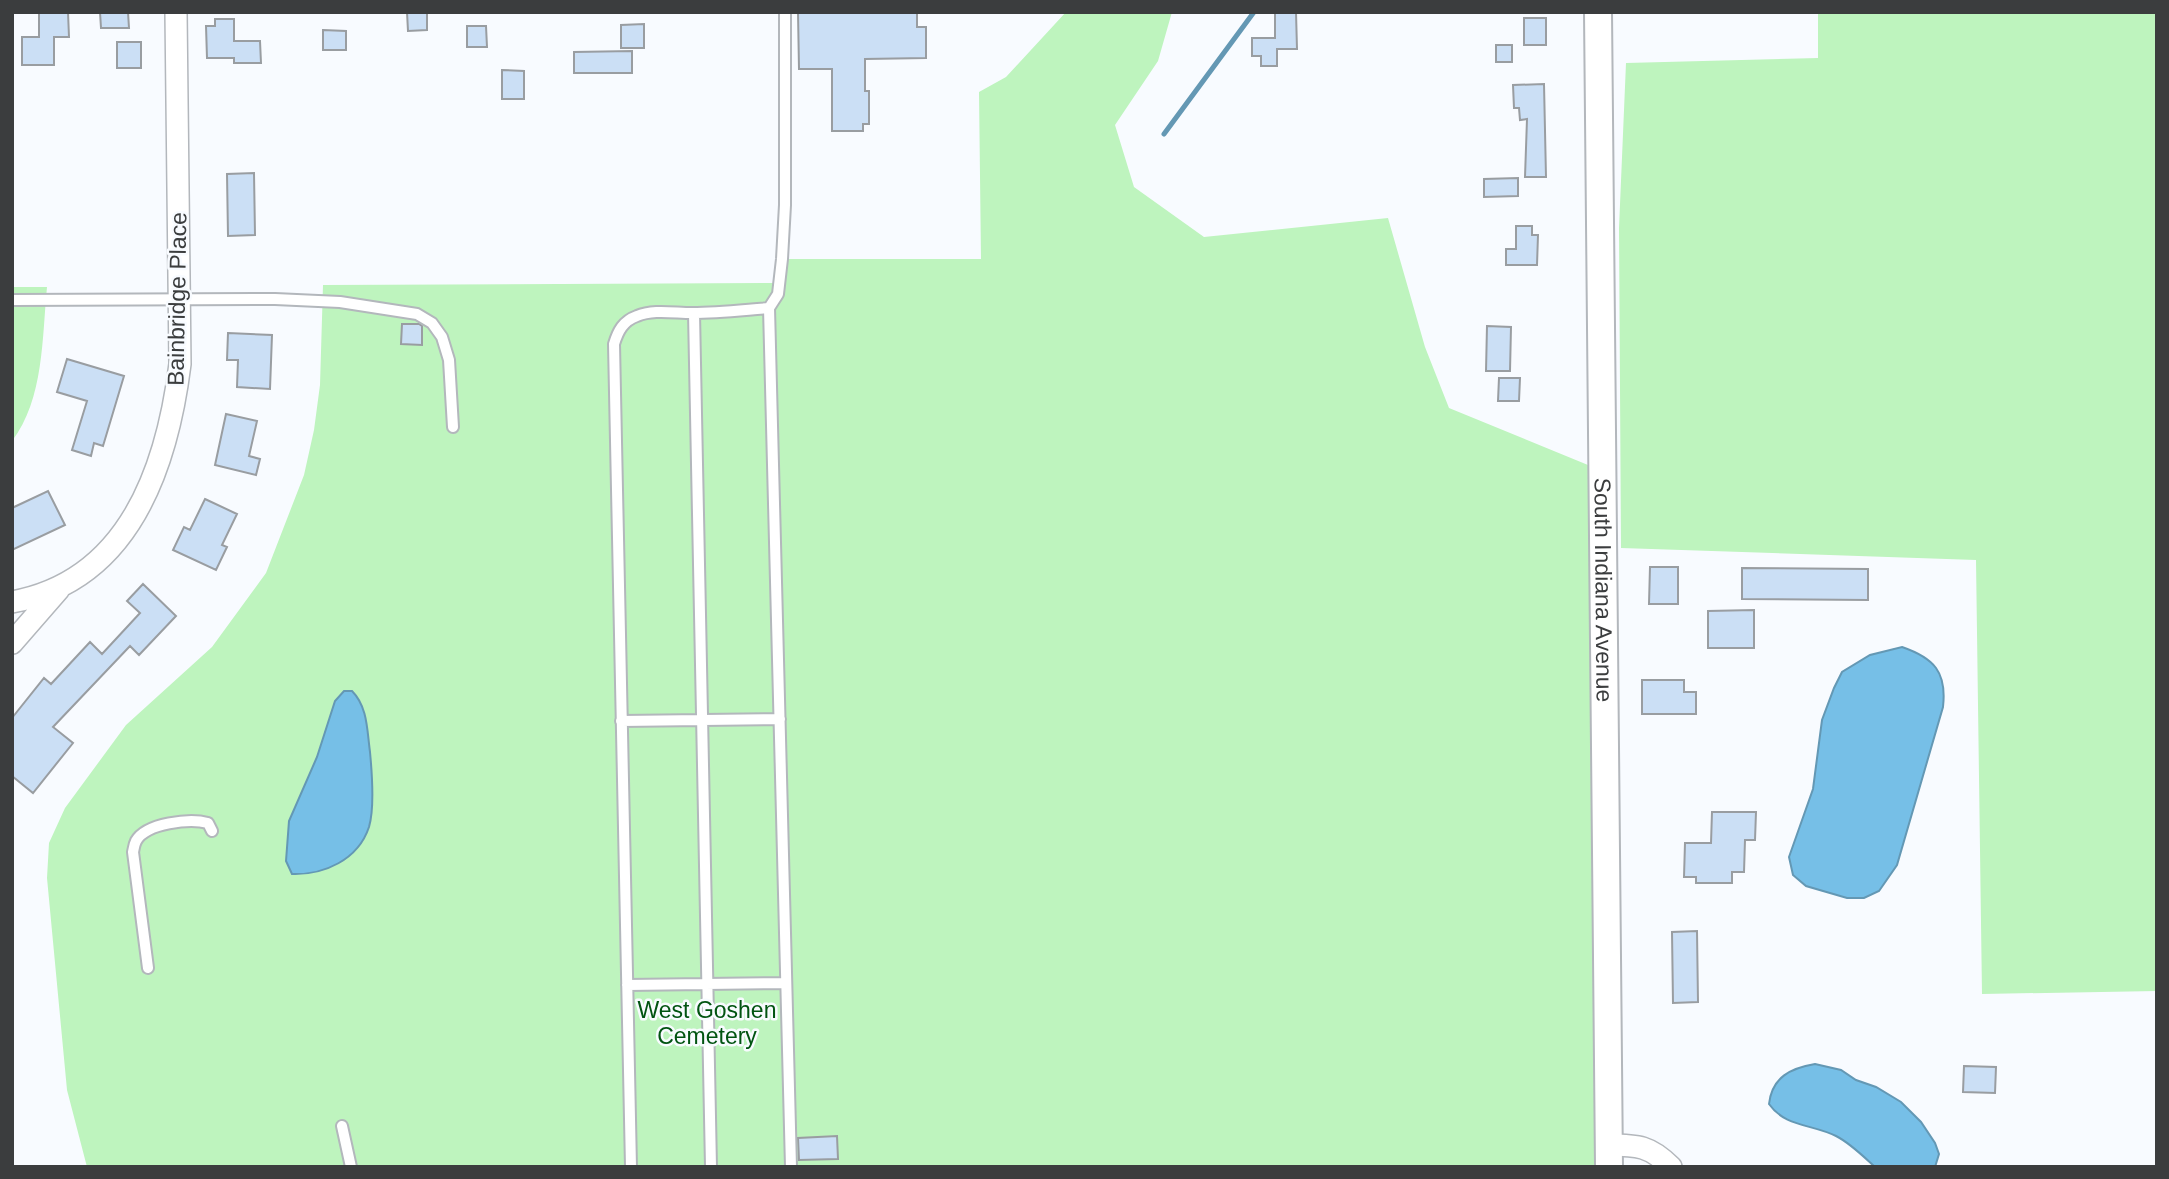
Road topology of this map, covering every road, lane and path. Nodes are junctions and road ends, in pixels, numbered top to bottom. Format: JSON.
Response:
{"nodes":[{"id":1,"x":176,"y":12,"type":"edge"},
{"id":2,"x":785,"y":12,"type":"edge"},
{"id":3,"x":1598,"y":12,"type":"edge"},
{"id":4,"x":12,"y":300,"type":"edge"},
{"id":5,"x":180,"y":300,"type":"junction"},
{"id":6,"x":769,"y":309,"type":"junction"},
{"id":7,"x":694,"y":313,"type":"junction"},
{"id":8,"x":453,"y":427,"type":"dead end"},
{"id":9,"x":60,"y":587,"type":"junction"},
{"id":10,"x":12,"y":602,"type":"edge"},
{"id":11,"x":12,"y":643,"type":"edge"},
{"id":12,"x":780,"y":719,"type":"junction"},
{"id":13,"x":621,"y":721,"type":"junction"},
{"id":14,"x":702,"y":721,"type":"junction"},
{"id":15,"x":212,"y":831,"type":"dead end"},
{"id":16,"x":148,"y":968,"type":"dead end"},
{"id":17,"x":786,"y":983,"type":"junction"},
{"id":18,"x":708,"y":984,"type":"junction"},
{"id":19,"x":627,"y":985,"type":"junction"},
{"id":20,"x":342,"y":1126,"type":"dead end"},
{"id":21,"x":1609,"y":1156,"type":"edge"},
{"id":22,"x":351,"y":1167,"type":"edge"},
{"id":23,"x":631,"y":1167,"type":"edge"},
{"id":24,"x":711,"y":1167,"type":"edge"},
{"id":25,"x":791,"y":1167,"type":"edge"},
{"id":26,"x":1671,"y":1167,"type":"edge"}],
"edges":[{"from":1,"to":5,"type":"street","name":"Bainbridge Place"},
{"from":2,"to":6,"type":"lane"},
{"from":3,"to":21,"type":"street","name":"South Indiana Avenue"},
{"from":4,"to":5,"type":"lane"},
{"from":5,"to":8,"type":"lane"},
{"from":5,"to":9,"type":"street","name":"Bainbridge Place"},
{"from":6,"to":7,"type":"lane"},
{"from":6,"to":12,"type":"lane"},
{"from":7,"to":13,"type":"lane"},
{"from":7,"to":14,"type":"lane"},
{"from":9,"to":10,"type":"street","name":"Bainbridge Place"},
{"from":9,"to":11,"type":"street","name":"Bainbridge Place"},
{"from":12,"to":14,"type":"lane"},
{"from":12,"to":17,"type":"lane"},
{"from":13,"to":14,"type":"lane"},
{"from":13,"to":19,"type":"lane"},
{"from":14,"to":18,"type":"lane"},
{"from":15,"to":16,"type":"lane"},
{"from":17,"to":18,"type":"lane"},
{"from":17,"to":25,"type":"lane"},
{"from":18,"to":19,"type":"lane"},
{"from":18,"to":24,"type":"lane"},
{"from":19,"to":23,"type":"lane"},
{"from":20,"to":22,"type":"lane"},
{"from":21,"to":26,"type":"street"}]}
